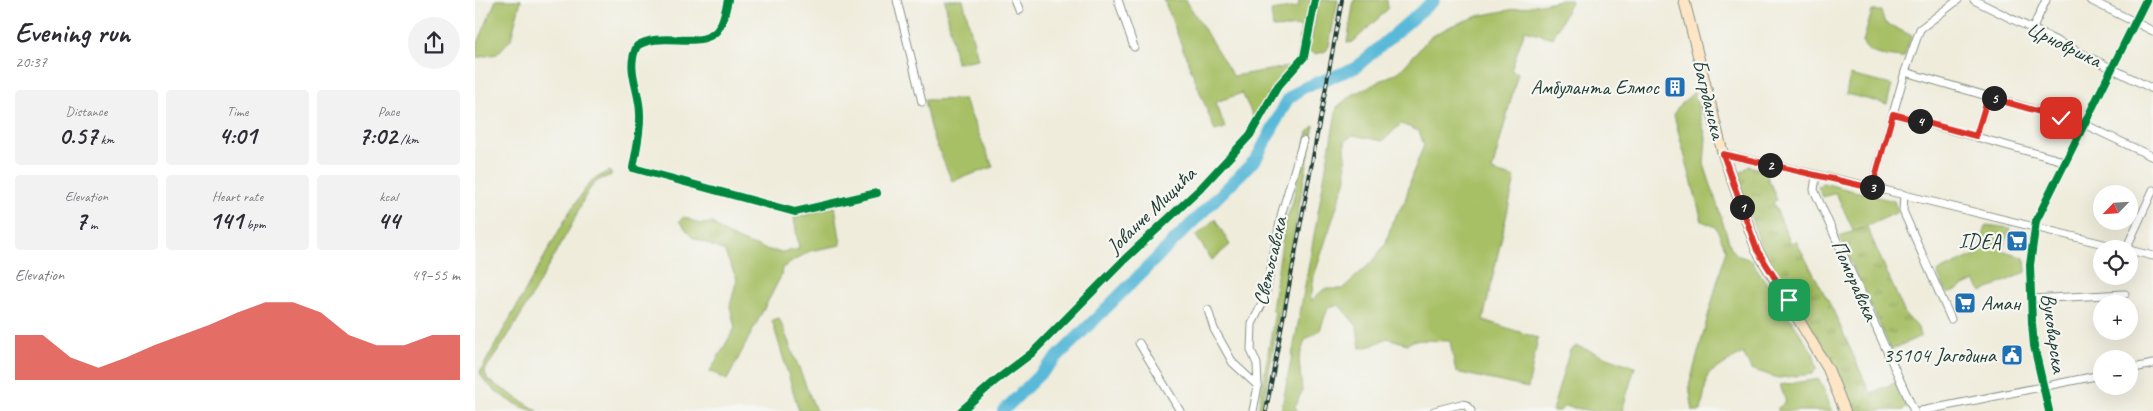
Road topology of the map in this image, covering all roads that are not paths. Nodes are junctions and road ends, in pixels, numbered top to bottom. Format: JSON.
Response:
{"nodes":[{"id":1,"x":728,"y":0,"type":"edge"},
{"id":2,"x":897,"y":0,"type":"edge"},
{"id":3,"x":1015,"y":0,"type":"edge"},
{"id":4,"x":1118,"y":0,"type":"edge"},
{"id":5,"x":1315,"y":0,"type":"edge"},
{"id":6,"x":1684,"y":0,"type":"edge"},
{"id":7,"x":1958,"y":0,"type":"edge"},
{"id":8,"x":1974,"y":0,"type":"edge"},
{"id":9,"x":2046,"y":0,"type":"edge"},
{"id":10,"x":2089,"y":0,"type":"edge"},
{"id":11,"x":2146,"y":0,"type":"edge"},
{"id":12,"x":1019,"y":10,"type":"dead end"},
{"id":13,"x":2135,"y":22,"type":"junction"},
{"id":14,"x":2033,"y":28,"type":"junction"},
{"id":15,"x":2153,"y":31,"type":"edge"},
{"id":16,"x":1134,"y":47,"type":"dead end"},
{"id":17,"x":2112,"y":68,"type":"junction"},
{"id":18,"x":1905,"y":72,"type":"junction"},
{"id":19,"x":2153,"y":89,"type":"edge"},
{"id":20,"x":1988,"y":97,"type":"junction"},
{"id":21,"x":922,"y":102,"type":"dead end"},
{"id":22,"x":1893,"y":114,"type":"junction"},
{"id":23,"x":2085,"y":125,"type":"junction"},
{"id":24,"x":1976,"y":136,"type":"junction"},
{"id":25,"x":1303,"y":141,"type":"dead end"},
{"id":26,"x":1723,"y":154,"type":"junction"},
{"id":27,"x":2153,"y":157,"type":"edge"},
{"id":28,"x":2067,"y":162,"type":"junction"},
{"id":29,"x":1817,"y":176,"type":"junction"},
{"id":30,"x":1872,"y":188,"type":"junction"},
{"id":31,"x":2153,"y":190,"type":"edge"},
{"id":32,"x":877,"y":192,"type":"dead end"},
{"id":33,"x":1904,"y":196,"type":"junction"},
{"id":34,"x":2035,"y":228,"type":"junction"},
{"id":35,"x":2130,"y":240,"type":"edge"},
{"id":36,"x":2093,"y":241,"type":"edge"},
{"id":37,"x":2138,"y":252,"type":"edge"},
{"id":38,"x":2153,"y":256,"type":"edge"},
{"id":39,"x":2125,"y":294,"type":"dead end"},
{"id":40,"x":2031,"y":299,"type":"junction"},
{"id":41,"x":1208,"y":310,"type":"dead end"},
{"id":42,"x":1951,"y":319,"type":"dead end"},
{"id":43,"x":1139,"y":343,"type":"dead end"},
{"id":44,"x":2153,"y":364,"type":"edge"},
{"id":45,"x":2138,"y":367,"type":"edge"},
{"id":46,"x":2093,"y":377,"type":"edge"},
{"id":47,"x":1258,"y":386,"type":"junction"},
{"id":48,"x":2044,"y":387,"type":"junction"},
{"id":49,"x":961,"y":411,"type":"edge"},
{"id":50,"x":1180,"y":411,"type":"edge"},
{"id":51,"x":1253,"y":411,"type":"edge"},
{"id":52,"x":1434,"y":411,"type":"edge"},
{"id":53,"x":1471,"y":411,"type":"edge"},
{"id":54,"x":1845,"y":411,"type":"edge"},
{"id":55,"x":1914,"y":411,"type":"edge"},
{"id":56,"x":1923,"y":411,"type":"edge"},
{"id":57,"x":2049,"y":411,"type":"edge"}],
"edges":[{"from":1,"to":32,"type":"street"},
{"from":2,"to":21,"type":"street"},
{"from":3,"to":12,"type":"street"},
{"from":4,"to":16,"type":"street"},
{"from":5,"to":49,"type":"street","name":"Јованче Мицића"},
{"from":6,"to":26,"type":"main road","name":"Багрданска"},
{"from":7,"to":18,"type":"street"},
{"from":8,"to":14,"type":"street","name":"Црновршка"},
{"from":9,"to":14,"type":"street"},
{"from":10,"to":13,"type":"street"},
{"from":11,"to":13,"type":"street","name":"Вуковарска"},
{"from":13,"to":15,"type":"street"},
{"from":13,"to":17,"type":"street","name":"Вуковарска"},
{"from":14,"to":17,"type":"street","name":"Црновршка"},
{"from":17,"to":19,"type":"street","name":"Црновршка"},
{"from":17,"to":23,"type":"street","name":"Вуковарска"},
{"from":18,"to":20,"type":"street"},
{"from":18,"to":22,"type":"street"},
{"from":20,"to":23,"type":"street"},
{"from":20,"to":24,"type":"street"},
{"from":22,"to":24,"type":"street"},
{"from":22,"to":30,"type":"street"},
{"from":23,"to":27,"type":"street"},
{"from":23,"to":28,"type":"street","name":"Вуковарска"},
{"from":24,"to":28,"type":"street"},
{"from":25,"to":47,"type":"street","name":"Светосавска"},
{"from":26,"to":29,"type":"street"},
{"from":26,"to":54,"type":"main road","name":"Багрданска"},
{"from":28,"to":34,"type":"street","name":"Вуковарска"},
{"from":29,"to":30,"type":"street"},
{"from":29,"to":55,"type":"street","name":"Поморавска"},
{"from":30,"to":33,"type":"street"},
{"from":31,"to":35,"type":"street"},
{"from":33,"to":34,"type":"street"},
{"from":33,"to":42,"type":"street"},
{"from":34,"to":36,"type":"street"},
{"from":34,"to":40,"type":"street","name":"Вуковарска"},
{"from":37,"to":38,"type":"street"},
{"from":39,"to":40,"type":"street"},
{"from":40,"to":48,"type":"street","name":"Вуковарска"},
{"from":41,"to":47,"type":"street"},
{"from":43,"to":50,"type":"street"},
{"from":44,"to":45,"type":"street"},
{"from":46,"to":48,"type":"street"},
{"from":47,"to":51,"type":"street","name":"Светосавска"},
{"from":48,"to":56,"type":"street"},
{"from":48,"to":57,"type":"street","name":"Вуковарска"},
{"from":52,"to":53,"type":"street"}]}
